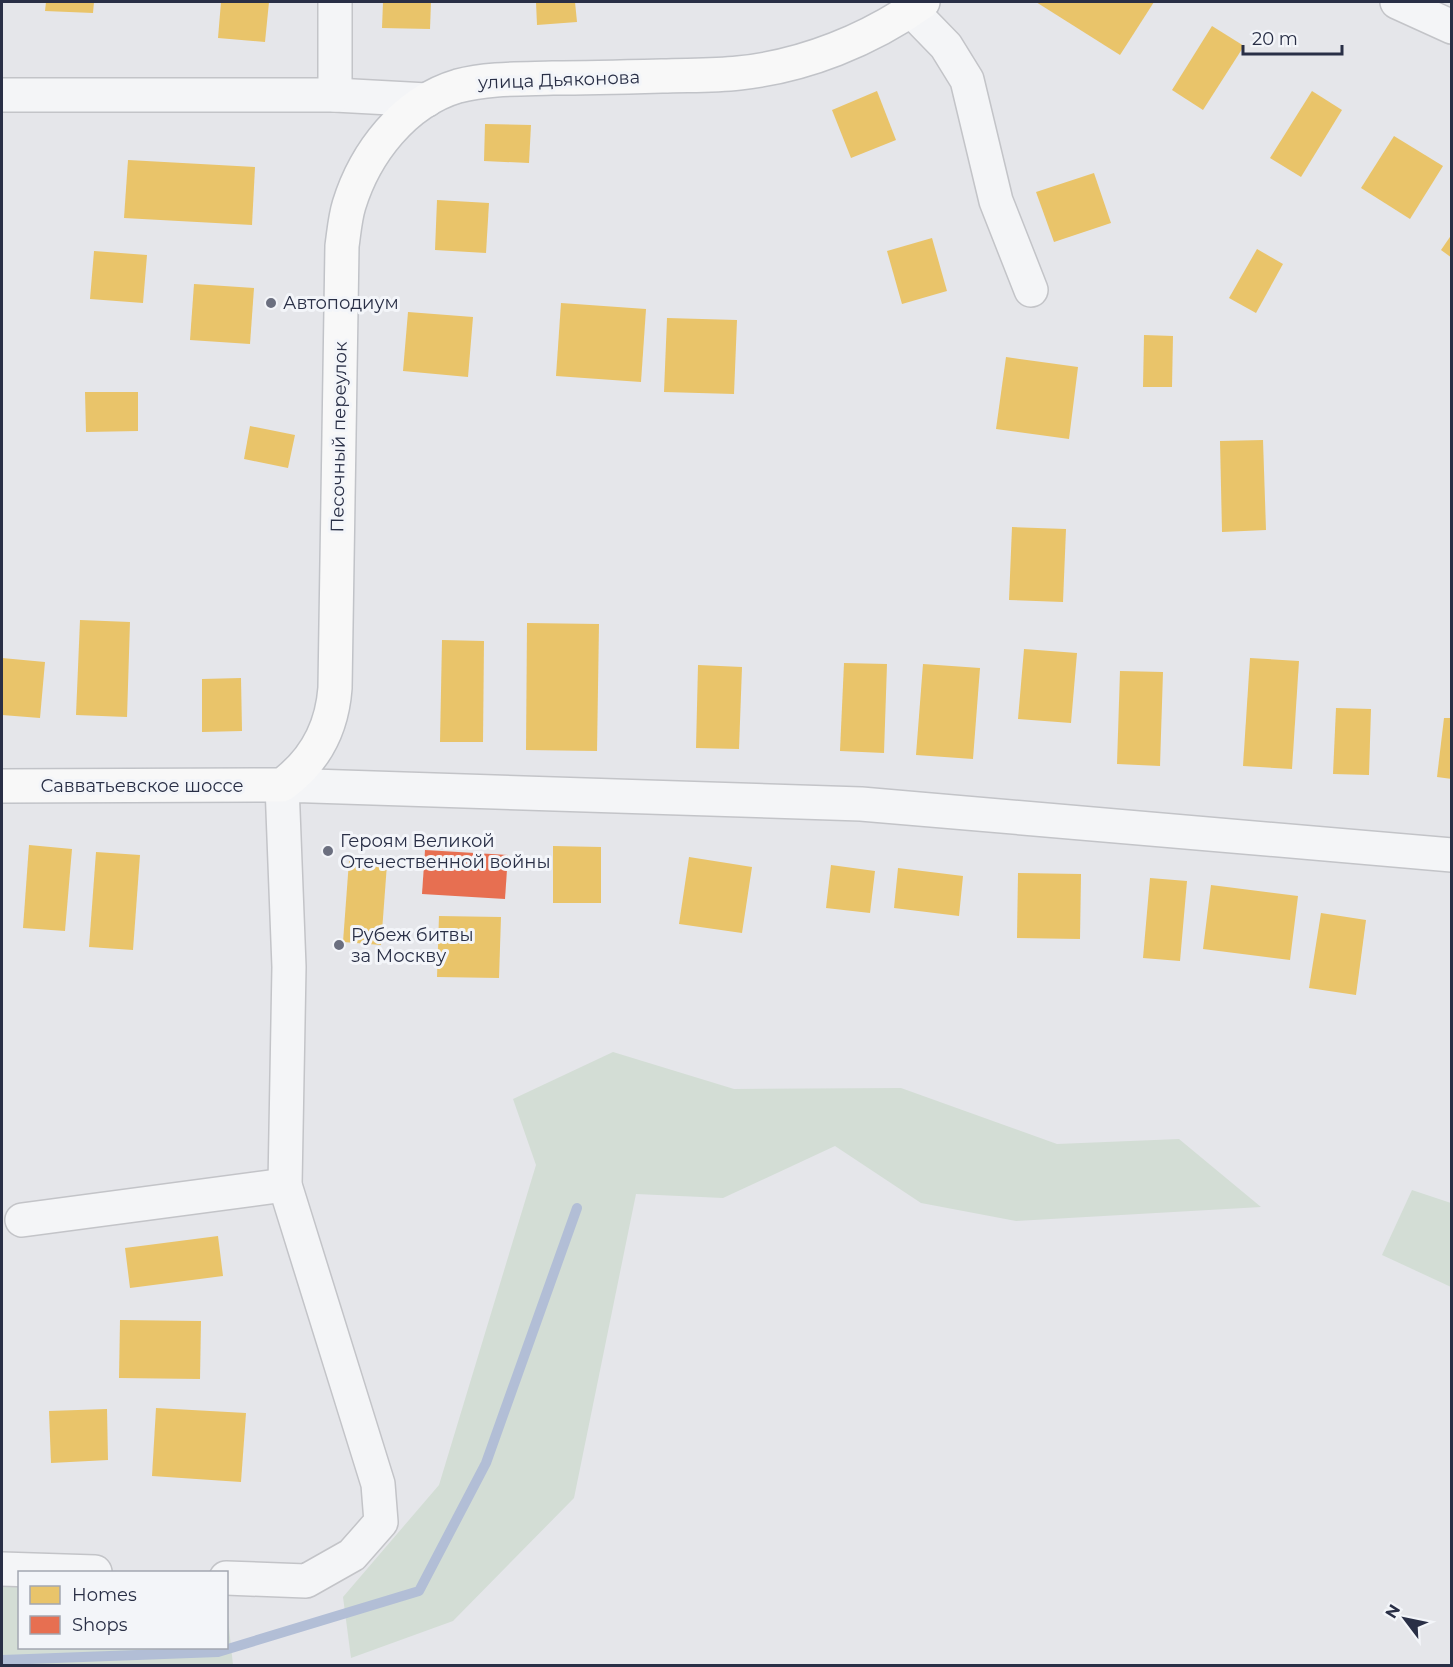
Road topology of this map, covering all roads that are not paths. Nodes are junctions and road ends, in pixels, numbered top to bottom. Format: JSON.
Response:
{"nodes":[{"id":1,"x":335,"y":2,"type":"edge"},
{"id":2,"x":1396,"y":2,"type":"edge"},
{"id":3,"x":917,"y":6,"type":"edge"},
{"id":4,"x":1452,"y":27,"type":"edge"},
{"id":5,"x":2,"y":95,"type":"edge"},
{"id":6,"x":335,"y":95,"type":"junction"},
{"id":7,"x":427,"y":100,"type":"junction"},
{"id":8,"x":1031,"y":290,"type":"dead end"},
{"id":9,"x":282,"y":785,"type":"junction"},
{"id":10,"x":2,"y":786,"type":"edge"},
{"id":11,"x":1452,"y":855,"type":"edge"},
{"id":12,"x":285,"y":1185,"type":"junction"},
{"id":13,"x":22,"y":1220,"type":"dead end"},
{"id":14,"x":2,"y":1569,"type":"edge"},
{"id":15,"x":64,"y":1571,"type":"edge"},
{"id":16,"x":228,"y":1578,"type":"edge"}],
"edges":[{"from":1,"to":6,"type":"street"},
{"from":2,"to":4,"type":"street"},
{"from":3,"to":7,"type":"main road","name":"улица Дьяконова"},
{"from":3,"to":8,"type":"street"},
{"from":5,"to":6,"type":"street","name":"улица Дьяконова"},
{"from":6,"to":7,"type":"street","name":"улица Дьяконова"},
{"from":7,"to":9,"type":"main road","name":"Песочный переулок"},
{"from":9,"to":10,"type":"main road","name":"Савватьевское шоссе"},
{"from":9,"to":11,"type":"street"},
{"from":9,"to":12,"type":"street"},
{"from":12,"to":13,"type":"street"},
{"from":12,"to":16,"type":"street"},
{"from":14,"to":15,"type":"street"}]}
